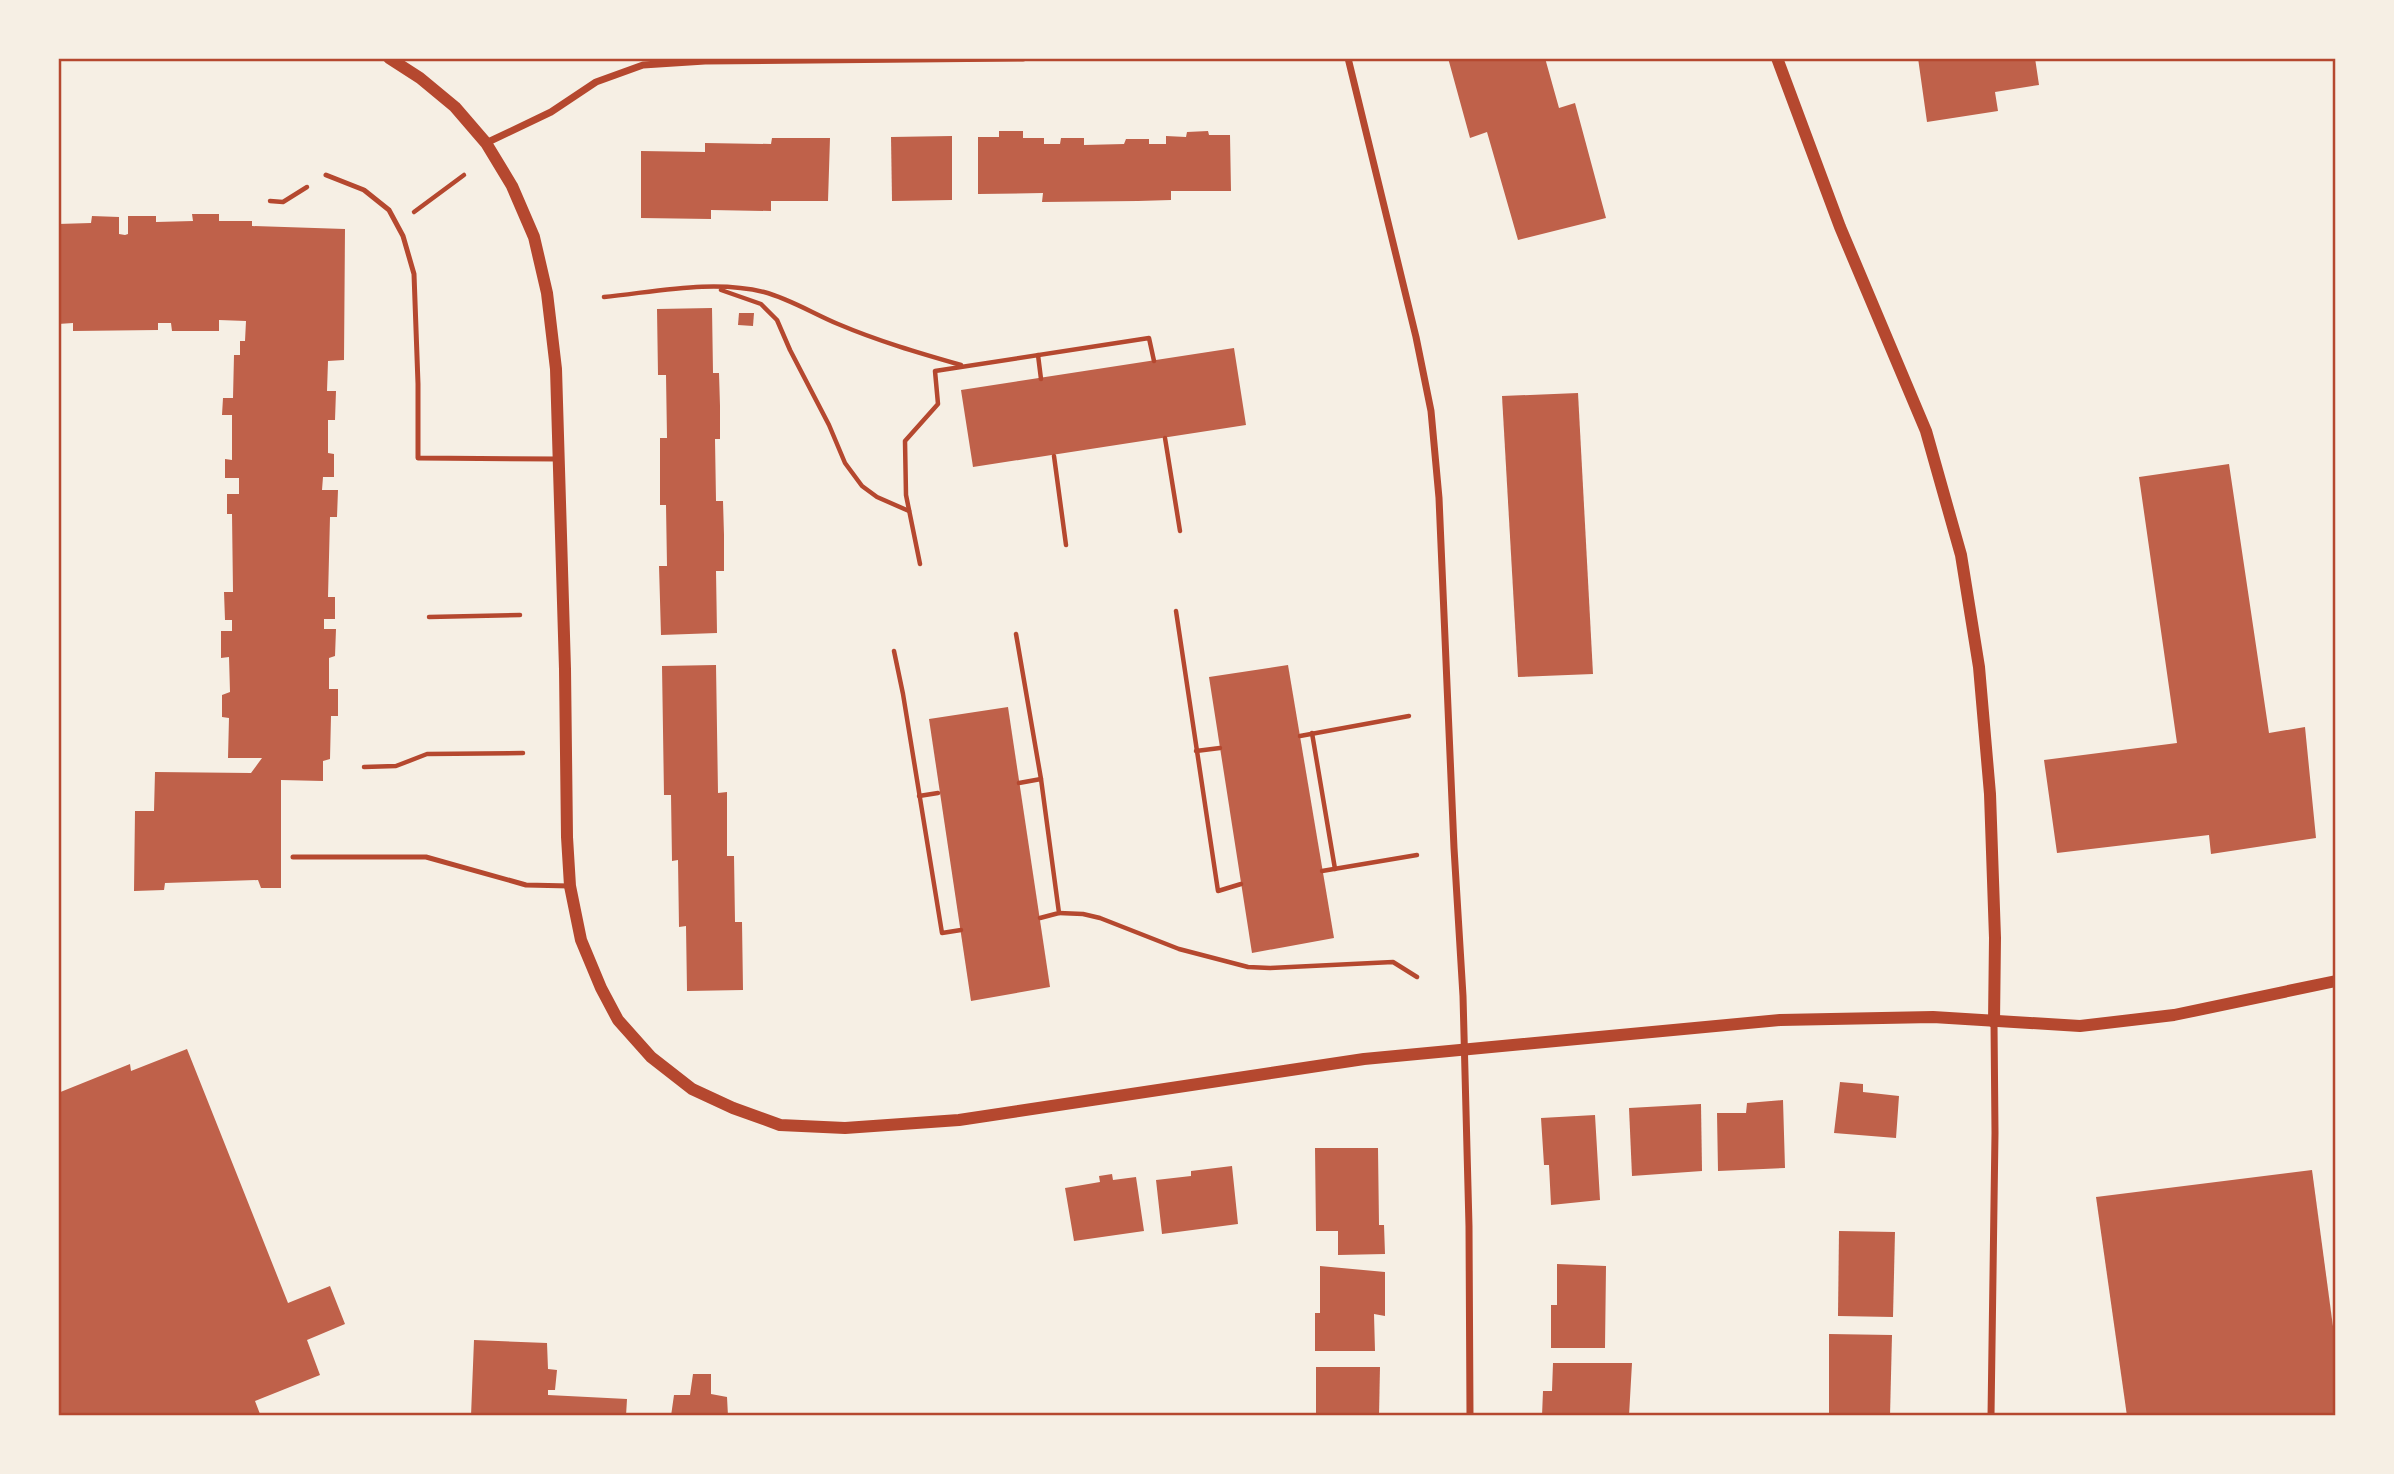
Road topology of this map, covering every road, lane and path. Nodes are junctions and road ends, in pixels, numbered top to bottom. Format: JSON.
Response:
{"nodes":[{"id":1,"x":389,"y":58,"type":"edge"},
{"id":2,"x":1023,"y":58,"type":"edge"},
{"id":3,"x":1348,"y":58,"type":"edge"},
{"id":4,"x":1777,"y":58,"type":"edge"},
{"id":5,"x":486,"y":143,"type":"junction"},
{"id":6,"x":326,"y":175,"type":"joint"},
{"id":7,"x":464,"y":175,"type":"dead end"},
{"id":8,"x":270,"y":201,"type":"dead end"},
{"id":9,"x":397,"y":225,"type":"junction"},
{"id":10,"x":713,"y":288,"type":"junction"},
{"id":11,"x":604,"y":297,"type":"dead end"},
{"id":12,"x":1038,"y":355,"type":"junction"},
{"id":13,"x":1154,"y":360,"type":"dead end"},
{"id":14,"x":965,"y":366,"type":"junction"},
{"id":15,"x":1041,"y":379,"type":"dead end"},
{"id":16,"x":1165,"y":439,"type":"dead end"},
{"id":17,"x":1054,"y":456,"type":"dead end"},
{"id":18,"x":559,"y":459,"type":"junction"},
{"id":19,"x":909,"y":511,"type":"junction"},
{"id":20,"x":1180,"y":531,"type":"dead end"},
{"id":21,"x":1066,"y":545,"type":"dead end"},
{"id":22,"x":920,"y":564,"type":"dead end"},
{"id":23,"x":1175,"y":611,"type":"dead end"},
{"id":24,"x":520,"y":615,"type":"dead end"},
{"id":25,"x":429,"y":617,"type":"dead end"},
{"id":26,"x":1016,"y":634,"type":"dead end"},
{"id":27,"x":894,"y":651,"type":"dead end"},
{"id":28,"x":1409,"y":716,"type":"dead end"},
{"id":29,"x":1312,"y":733,"type":"junction"},
{"id":30,"x":1300,"y":736,"type":"dead end"},
{"id":31,"x":1220,"y":748,"type":"dead end"},
{"id":32,"x":1196,"y":751,"type":"junction"},
{"id":33,"x":523,"y":753,"type":"dead end"},
{"id":34,"x":364,"y":767,"type":"dead end"},
{"id":35,"x":1041,"y":779,"type":"junction"},
{"id":36,"x":1019,"y":783,"type":"dead end"},
{"id":37,"x":939,"y":793,"type":"dead end"},
{"id":38,"x":919,"y":796,"type":"junction"},
{"id":39,"x":1417,"y":855,"type":"dead end"},
{"id":40,"x":293,"y":856,"type":"dead end"},
{"id":41,"x":1335,"y":869,"type":"junction"},
{"id":42,"x":1322,"y":871,"type":"dead end"},
{"id":43,"x":1241,"y":884,"type":"dead end"},
{"id":44,"x":570,"y":886,"type":"junction"},
{"id":45,"x":1059,"y":913,"type":"junction"},
{"id":46,"x":1040,"y":918,"type":"dead end"},
{"id":47,"x":961,"y":930,"type":"dead end"},
{"id":48,"x":1417,"y":976,"type":"dead end"},
{"id":49,"x":2336,"y":981,"type":"edge"},
{"id":50,"x":1994,"y":1022,"type":"junction"},
{"id":51,"x":1464,"y":1049,"type":"junction"},
{"id":52,"x":1470,"y":1416,"type":"edge"},
{"id":53,"x":1991,"y":1416,"type":"edge"}],
"edges":[{"from":1,"to":5,"type":"street"},
{"from":2,"to":5,"type":"street"},
{"from":3,"to":51,"type":"street"},
{"from":4,"to":50,"type":"street"},
{"from":5,"to":18,"type":"street"},
{"from":6,"to":8,"type":"path"},
{"from":6,"to":9,"type":"lane"},
{"from":7,"to":9,"type":"path"},
{"from":9,"to":18,"type":"lane"},
{"from":10,"to":11,"type":"path"},
{"from":10,"to":14,"type":"path"},
{"from":10,"to":19,"type":"path"},
{"from":12,"to":13,"type":"path"},
{"from":12,"to":14,"type":"path"},
{"from":12,"to":15,"type":"path"},
{"from":14,"to":19,"type":"path"},
{"from":16,"to":20,"type":"path"},
{"from":17,"to":21,"type":"path"},
{"from":18,"to":44,"type":"street"},
{"from":19,"to":22,"type":"path"},
{"from":23,"to":32,"type":"path"},
{"from":24,"to":25,"type":"path"},
{"from":26,"to":35,"type":"path"},
{"from":27,"to":38,"type":"path"},
{"from":28,"to":29,"type":"path"},
{"from":29,"to":30,"type":"path"},
{"from":29,"to":41,"type":"path"},
{"from":31,"to":32,"type":"path"},
{"from":32,"to":43,"type":"path"},
{"from":33,"to":34,"type":"path"},
{"from":35,"to":36,"type":"path"},
{"from":35,"to":45,"type":"path"},
{"from":37,"to":38,"type":"path"},
{"from":38,"to":47,"type":"path"},
{"from":39,"to":41,"type":"path"},
{"from":40,"to":44,"type":"lane"},
{"from":41,"to":42,"type":"path"},
{"from":44,"to":51,"type":"street"},
{"from":45,"to":46,"type":"path"},
{"from":45,"to":48,"type":"path"},
{"from":49,"to":50,"type":"street"},
{"from":50,"to":51,"type":"street"},
{"from":50,"to":53,"type":"street"},
{"from":51,"to":52,"type":"street"}]}
